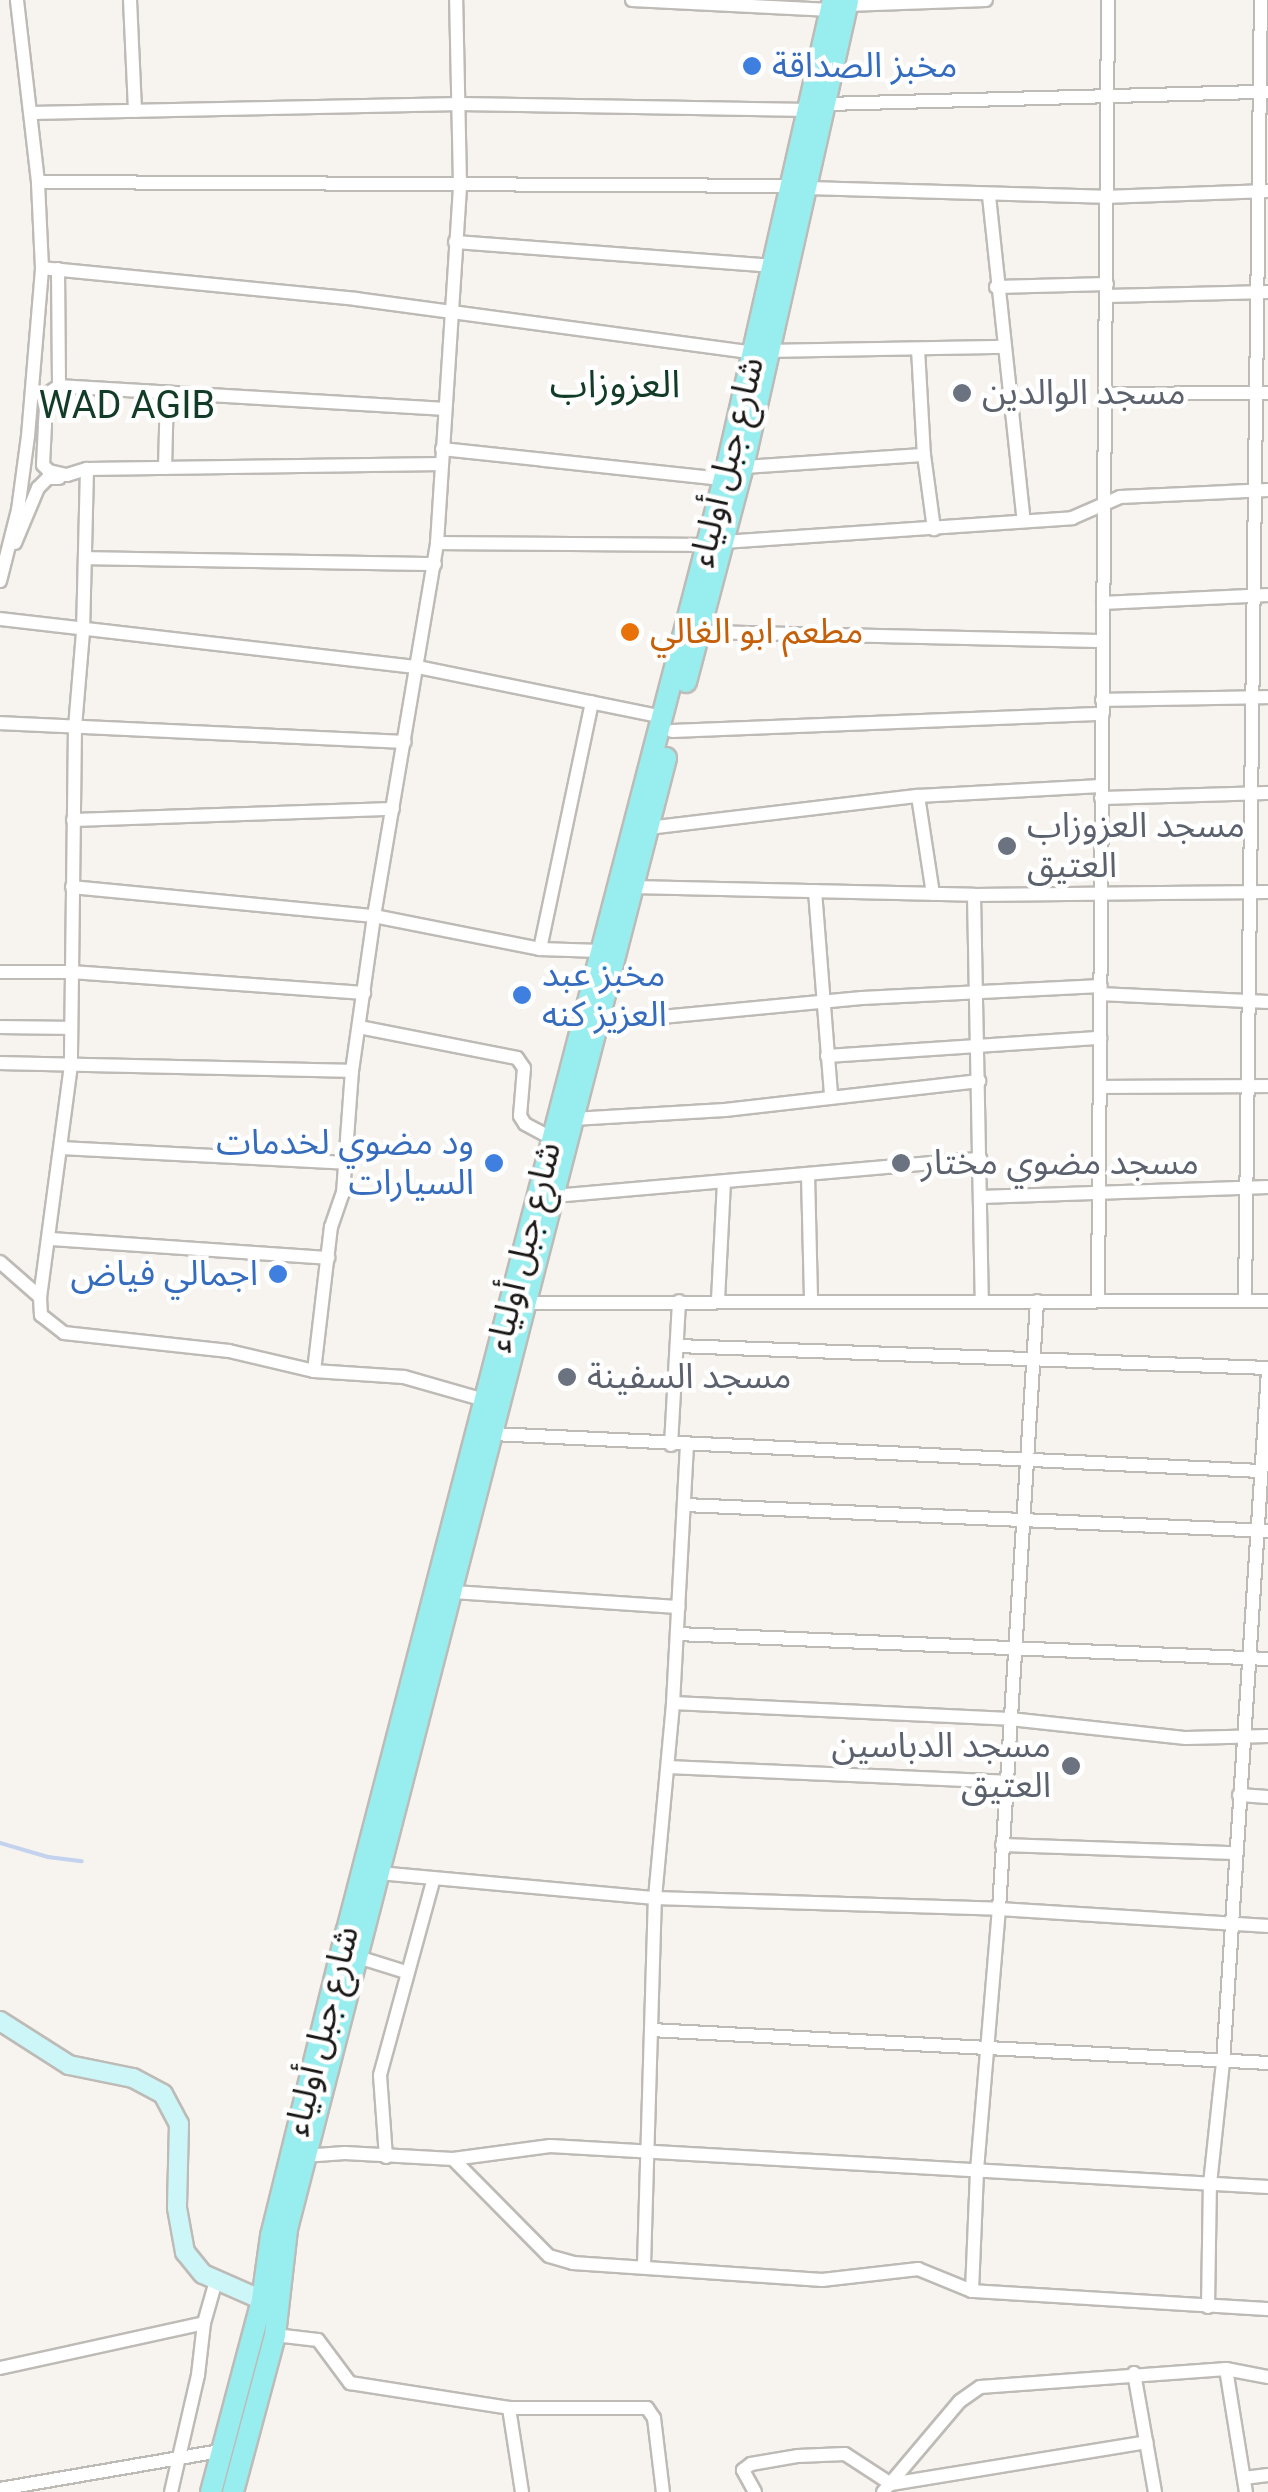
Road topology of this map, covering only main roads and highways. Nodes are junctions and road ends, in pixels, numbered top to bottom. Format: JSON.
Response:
{"nodes":[{"id":1,"x":840,"y":4,"type":"edge"},
{"id":2,"x":800,"y":188,"type":"junction"},
{"id":3,"x":762,"y":352,"type":"junction"},
{"id":4,"x":715,"y":544,"type":"junction"},
{"id":5,"x":668,"y":724,"type":"junction"},
{"id":6,"x":649,"y":796,"type":"junction"},
{"id":7,"x":298,"y":2156,"type":"junction"},
{"id":8,"x":211,"y":2492,"type":"edge"},
{"id":9,"x":234,"y":2492,"type":"edge"}],
"edges":[{"from":1,"to":2,"type":"main road","name":"شارع جبل أولياء"},
{"from":2,"to":3,"type":"main road","name":"شارع جبل أولياء"},
{"from":2,"to":3,"type":"main road","name":"شارع جبل أولياء"},
{"from":3,"to":4,"type":"main road","name":"شارع جبل أولياء"},
{"from":3,"to":4,"type":"main road","name":"شارع جبل أولياء"},
{"from":4,"to":5,"type":"main road","name":"شارع جبل أولياء"},
{"from":4,"to":5,"type":"main road","name":"شارع جبل أولياء"},
{"from":5,"to":6,"type":"main road","name":"شارع جبل أولياء"},
{"from":6,"to":7,"type":"main road","name":"شارع جبل أولياء"},
{"from":6,"to":7,"type":"main road","name":"شارع جبل أولياء"},
{"from":7,"to":8,"type":"main road","name":"شارع جبل أولياء"},
{"from":7,"to":9,"type":"main road","name":"شارع جبل أولياء"}]}
